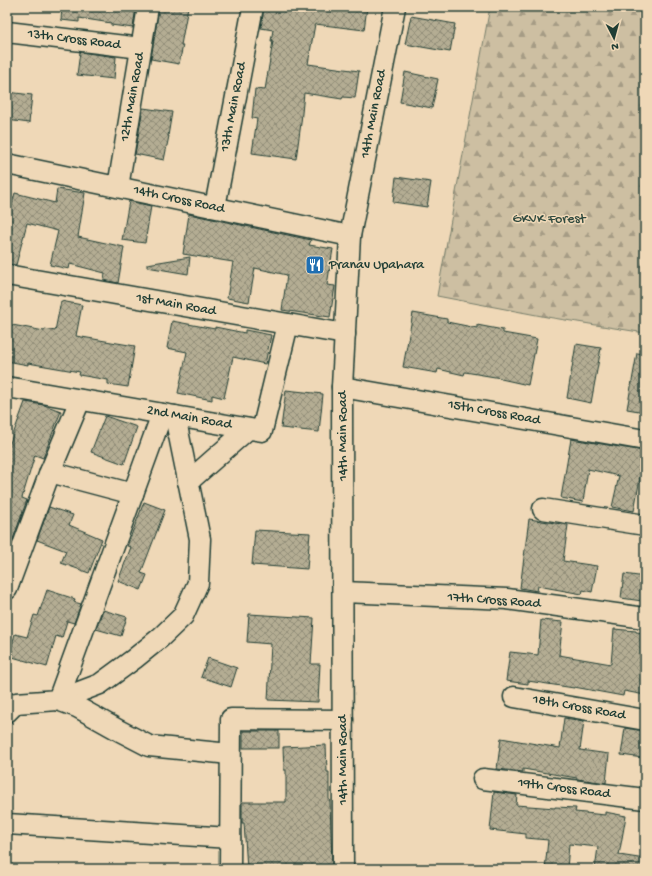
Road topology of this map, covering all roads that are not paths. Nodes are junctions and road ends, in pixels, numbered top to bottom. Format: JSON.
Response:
{"nodes":[{"id":1,"x":148,"y":7,"type":"edge"},
{"id":2,"x":253,"y":7,"type":"edge"},
{"id":3,"x":395,"y":7,"type":"edge"},
{"id":4,"x":7,"y":32,"type":"edge"},
{"id":5,"x":141,"y":48,"type":"junction"},
{"id":6,"x":7,"y":164,"type":"edge"},
{"id":7,"x":118,"y":187,"type":"junction"},
{"id":8,"x":215,"y":207,"type":"junction"},
{"id":9,"x":350,"y":236,"type":"junction"},
{"id":10,"x":7,"y":275,"type":"edge"},
{"id":11,"x":288,"y":324,"type":"junction"},
{"id":12,"x":345,"y":334,"type":"junction"},
{"id":13,"x":7,"y":387,"type":"edge"},
{"id":14,"x":342,"y":387,"type":"junction"},
{"id":15,"x":80,"y":400,"type":"junction"},
{"id":16,"x":168,"y":415,"type":"junction"},
{"id":17,"x":248,"y":429,"type":"junction"},
{"id":18,"x":645,"y":440,"type":"edge"},
{"id":19,"x":50,"y":472,"type":"junction"},
{"id":20,"x":188,"y":482,"type":"junction"},
{"id":21,"x":132,"y":494,"type":"junction"},
{"id":22,"x":543,"y":509,"type":"dead end"},
{"id":23,"x":645,"y":526,"type":"edge"},
{"id":24,"x":7,"y":589,"type":"edge"},
{"id":25,"x":343,"y":592,"type":"junction"},
{"id":26,"x":645,"y":618,"type":"edge"},
{"id":27,"x":514,"y":697,"type":"dead end"},
{"id":28,"x":58,"y":700,"type":"junction"},
{"id":29,"x":7,"y":712,"type":"edge"},
{"id":30,"x":343,"y":720,"type":"junction"},
{"id":31,"x":645,"y":720,"type":"edge"},
{"id":32,"x":230,"y":754,"type":"junction"},
{"id":33,"x":483,"y":779,"type":"dead end"},
{"id":34,"x":645,"y":799,"type":"edge"},
{"id":35,"x":7,"y":824,"type":"edge"},
{"id":36,"x":230,"y":838,"type":"junction"},
{"id":37,"x":230,"y":869,"type":"edge"},
{"id":38,"x":344,"y":869,"type":"edge"}],
"edges":[{"from":1,"to":5,"type":"street","name":"12th Main Road"},
{"from":2,"to":8,"type":"street","name":"13th Main Road"},
{"from":3,"to":9,"type":"street","name":"14th Main Road"},
{"from":4,"to":5,"type":"street","name":"13th Cross Road"},
{"from":5,"to":7,"type":"street","name":"12th Main Road"},
{"from":6,"to":7,"type":"street","name":"14th Cross Road"},
{"from":7,"to":8,"type":"street","name":"14th Cross Road"},
{"from":8,"to":9,"type":"street","name":"14th Cross Road"},
{"from":9,"to":12,"type":"street","name":"14th Main Road"},
{"from":10,"to":11,"type":"street","name":"1st Main Road"},
{"from":11,"to":12,"type":"street","name":"1st Main Road"},
{"from":11,"to":17,"type":"street","name":"2nd Main Road"},
{"from":12,"to":14,"type":"street","name":"14th Main Road"},
{"from":13,"to":15,"type":"street","name":"2nd Main Road"},
{"from":14,"to":18,"type":"street","name":"15th Cross Road"},
{"from":14,"to":25,"type":"street","name":"14th Main Road"},
{"from":15,"to":16,"type":"street","name":"2nd Main Road"},
{"from":15,"to":19,"type":"street"},
{"from":16,"to":17,"type":"street","name":"2nd Main Road"},
{"from":16,"to":20,"type":"street"},
{"from":16,"to":21,"type":"street"},
{"from":17,"to":20,"type":"street"},
{"from":19,"to":21,"type":"street"},
{"from":19,"to":24,"type":"street"},
{"from":20,"to":28,"type":"street"},
{"from":21,"to":28,"type":"street"},
{"from":22,"to":23,"type":"street"},
{"from":25,"to":26,"type":"street","name":"17th Cross Road"},
{"from":25,"to":30,"type":"street","name":"14th Main Road"},
{"from":27,"to":31,"type":"street","name":"18th Cross Road"},
{"from":28,"to":29,"type":"street"},
{"from":28,"to":32,"type":"street"},
{"from":30,"to":32,"type":"street"},
{"from":30,"to":38,"type":"street","name":"14th Main Road"},
{"from":32,"to":36,"type":"street"},
{"from":33,"to":34,"type":"street","name":"19th Cross Road"},
{"from":35,"to":36,"type":"street"},
{"from":36,"to":37,"type":"street"}]}
